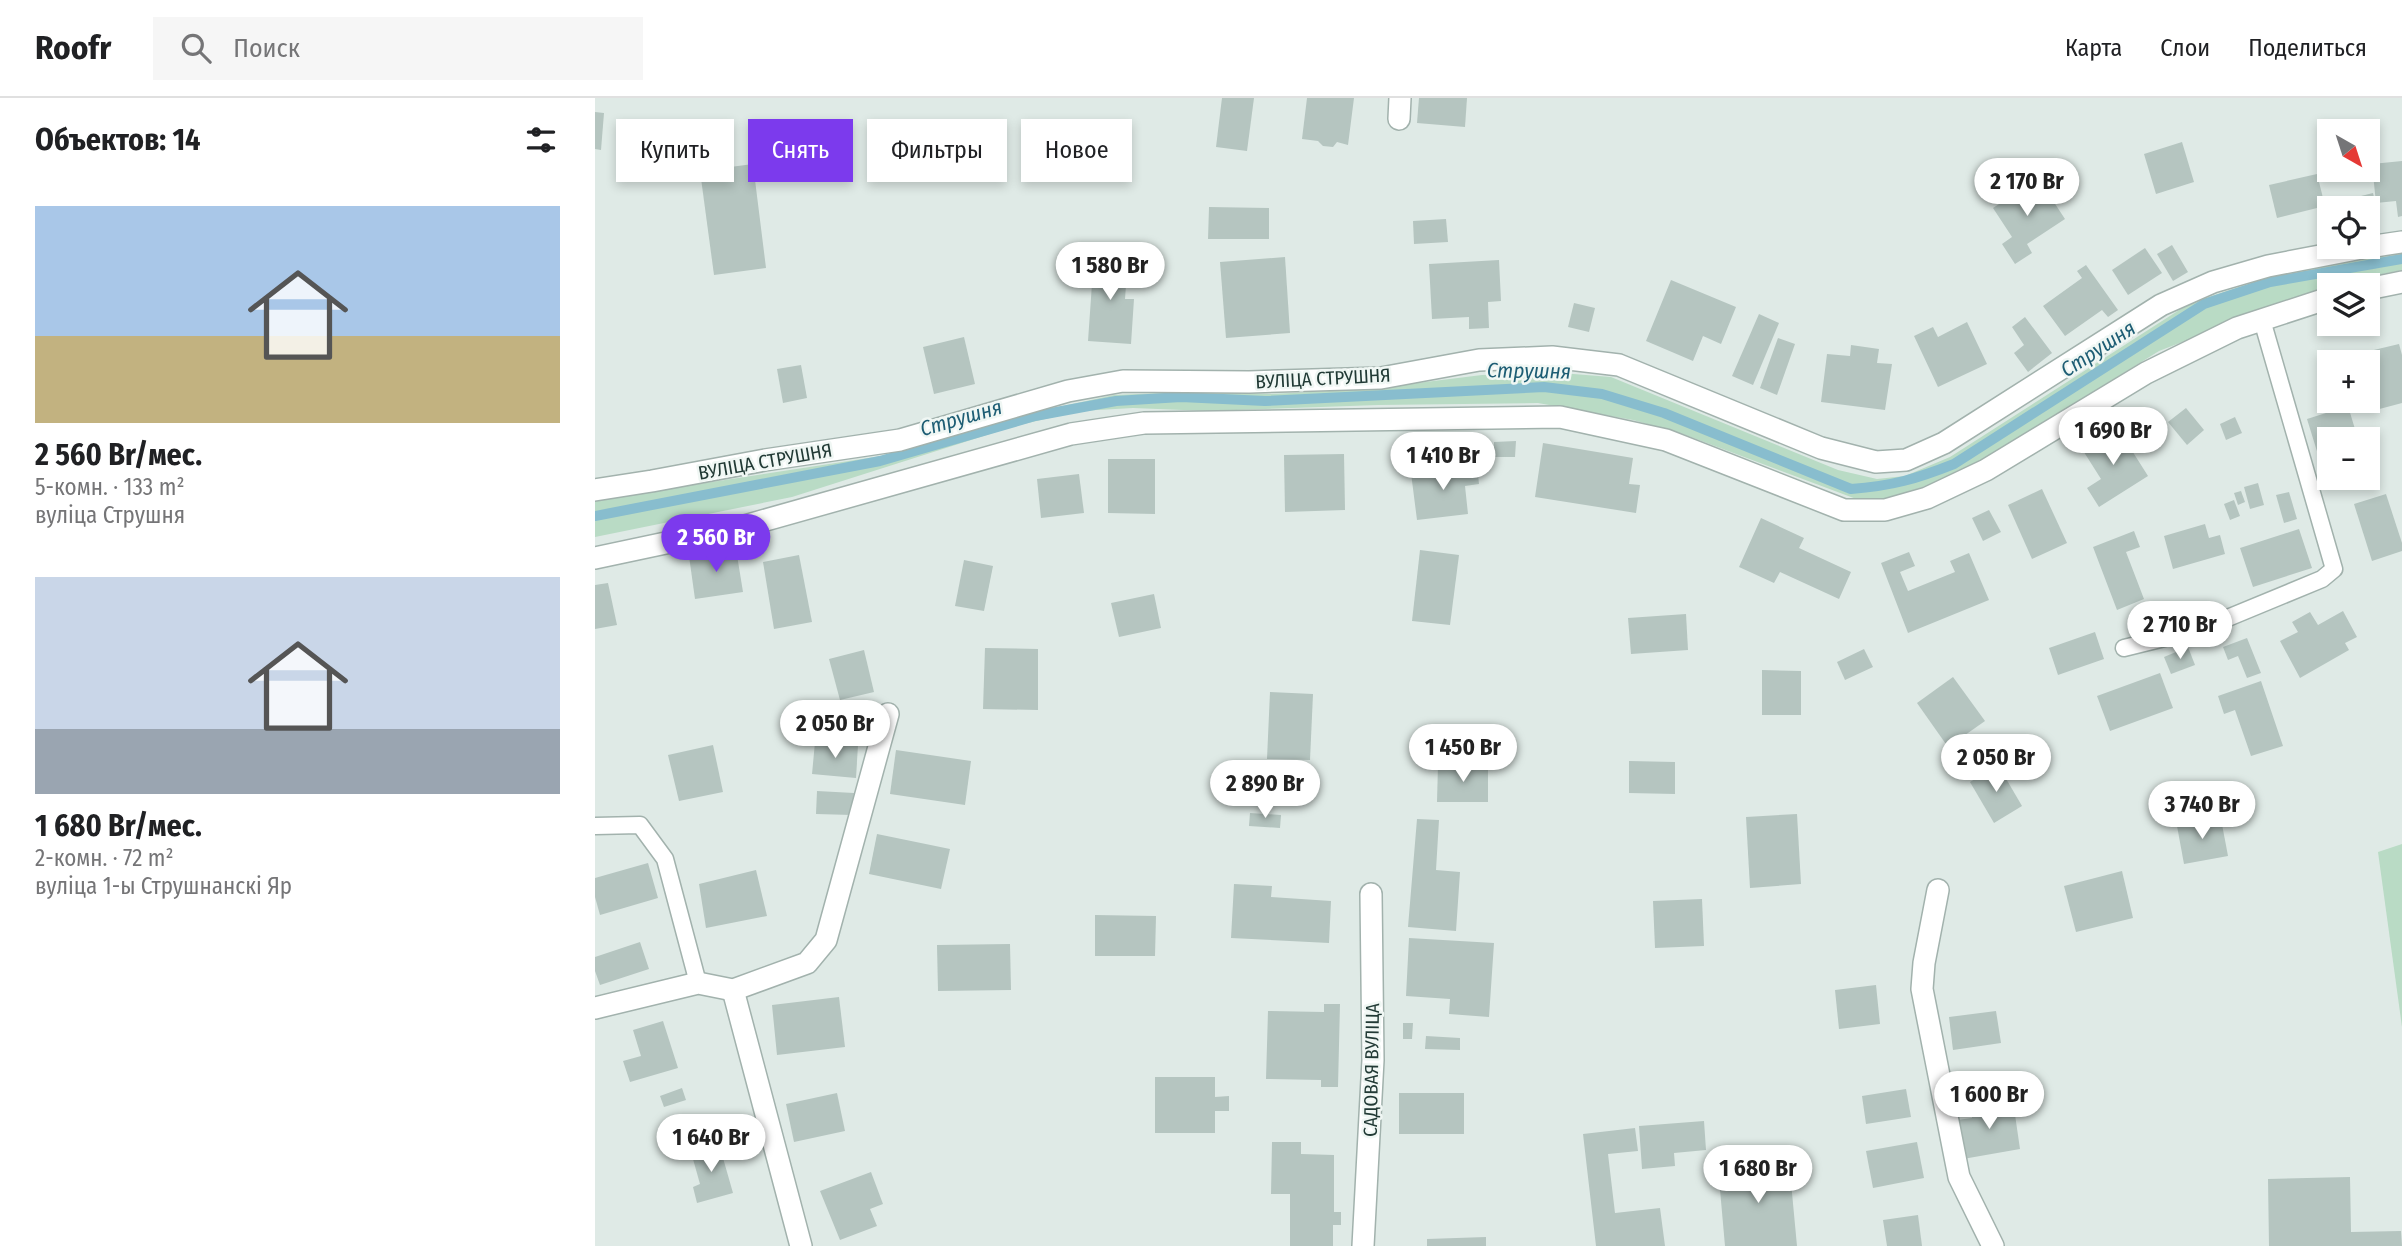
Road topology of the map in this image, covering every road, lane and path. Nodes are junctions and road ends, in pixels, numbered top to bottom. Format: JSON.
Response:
{"nodes":[{"id":1,"x":2402,"y":242,"type":"edge"},
{"id":2,"x":2380,"y":245,"type":"edge"},
{"id":3,"x":2317,"y":257,"type":"edge"},
{"id":4,"x":2402,"y":282,"type":"edge"},
{"id":5,"x":2380,"y":287,"type":"edge"},
{"id":6,"x":2317,"y":302,"type":"edge"},
{"id":7,"x":2262,"y":320,"type":"junction"},
{"id":8,"x":595,"y":489,"type":"edge"},
{"id":9,"x":595,"y":558,"type":"edge"},
{"id":10,"x":2124,"y":648,"type":"dead end"},
{"id":11,"x":888,"y":715,"type":"dead end"},
{"id":12,"x":595,"y":826,"type":"edge"},
{"id":13,"x":1938,"y":890,"type":"dead end"},
{"id":14,"x":1371,"y":894,"type":"dead end"},
{"id":15,"x":698,"y":983,"type":"junction"},
{"id":16,"x":733,"y":990,"type":"junction"},
{"id":17,"x":595,"y":1008,"type":"edge"},
{"id":18,"x":801,"y":1246,"type":"edge"},
{"id":19,"x":1363,"y":1246,"type":"edge"},
{"id":20,"x":1993,"y":1246,"type":"edge"}],
"edges":[{"from":1,"to":2,"type":"street","name":"ВУЛІЦА СТРУШНЯ"},
{"from":3,"to":8,"type":"street","name":"ВУЛІЦА СТРУШНЯ"},
{"from":4,"to":5,"type":"street"},
{"from":6,"to":7,"type":"street","name":"ВУЛІЦА СТРУШНЯ"},
{"from":7,"to":9,"type":"street","name":"ВУЛІЦА СТРУШНЯ"},
{"from":7,"to":10,"type":"lane"},
{"from":11,"to":16,"type":"street"},
{"from":12,"to":15,"type":"lane"},
{"from":13,"to":20,"type":"street"},
{"from":14,"to":19,"type":"street","name":"САДОВАЯ ВУЛІЦА"},
{"from":15,"to":16,"type":"street"},
{"from":15,"to":17,"type":"street"},
{"from":16,"to":18,"type":"street"}]}
